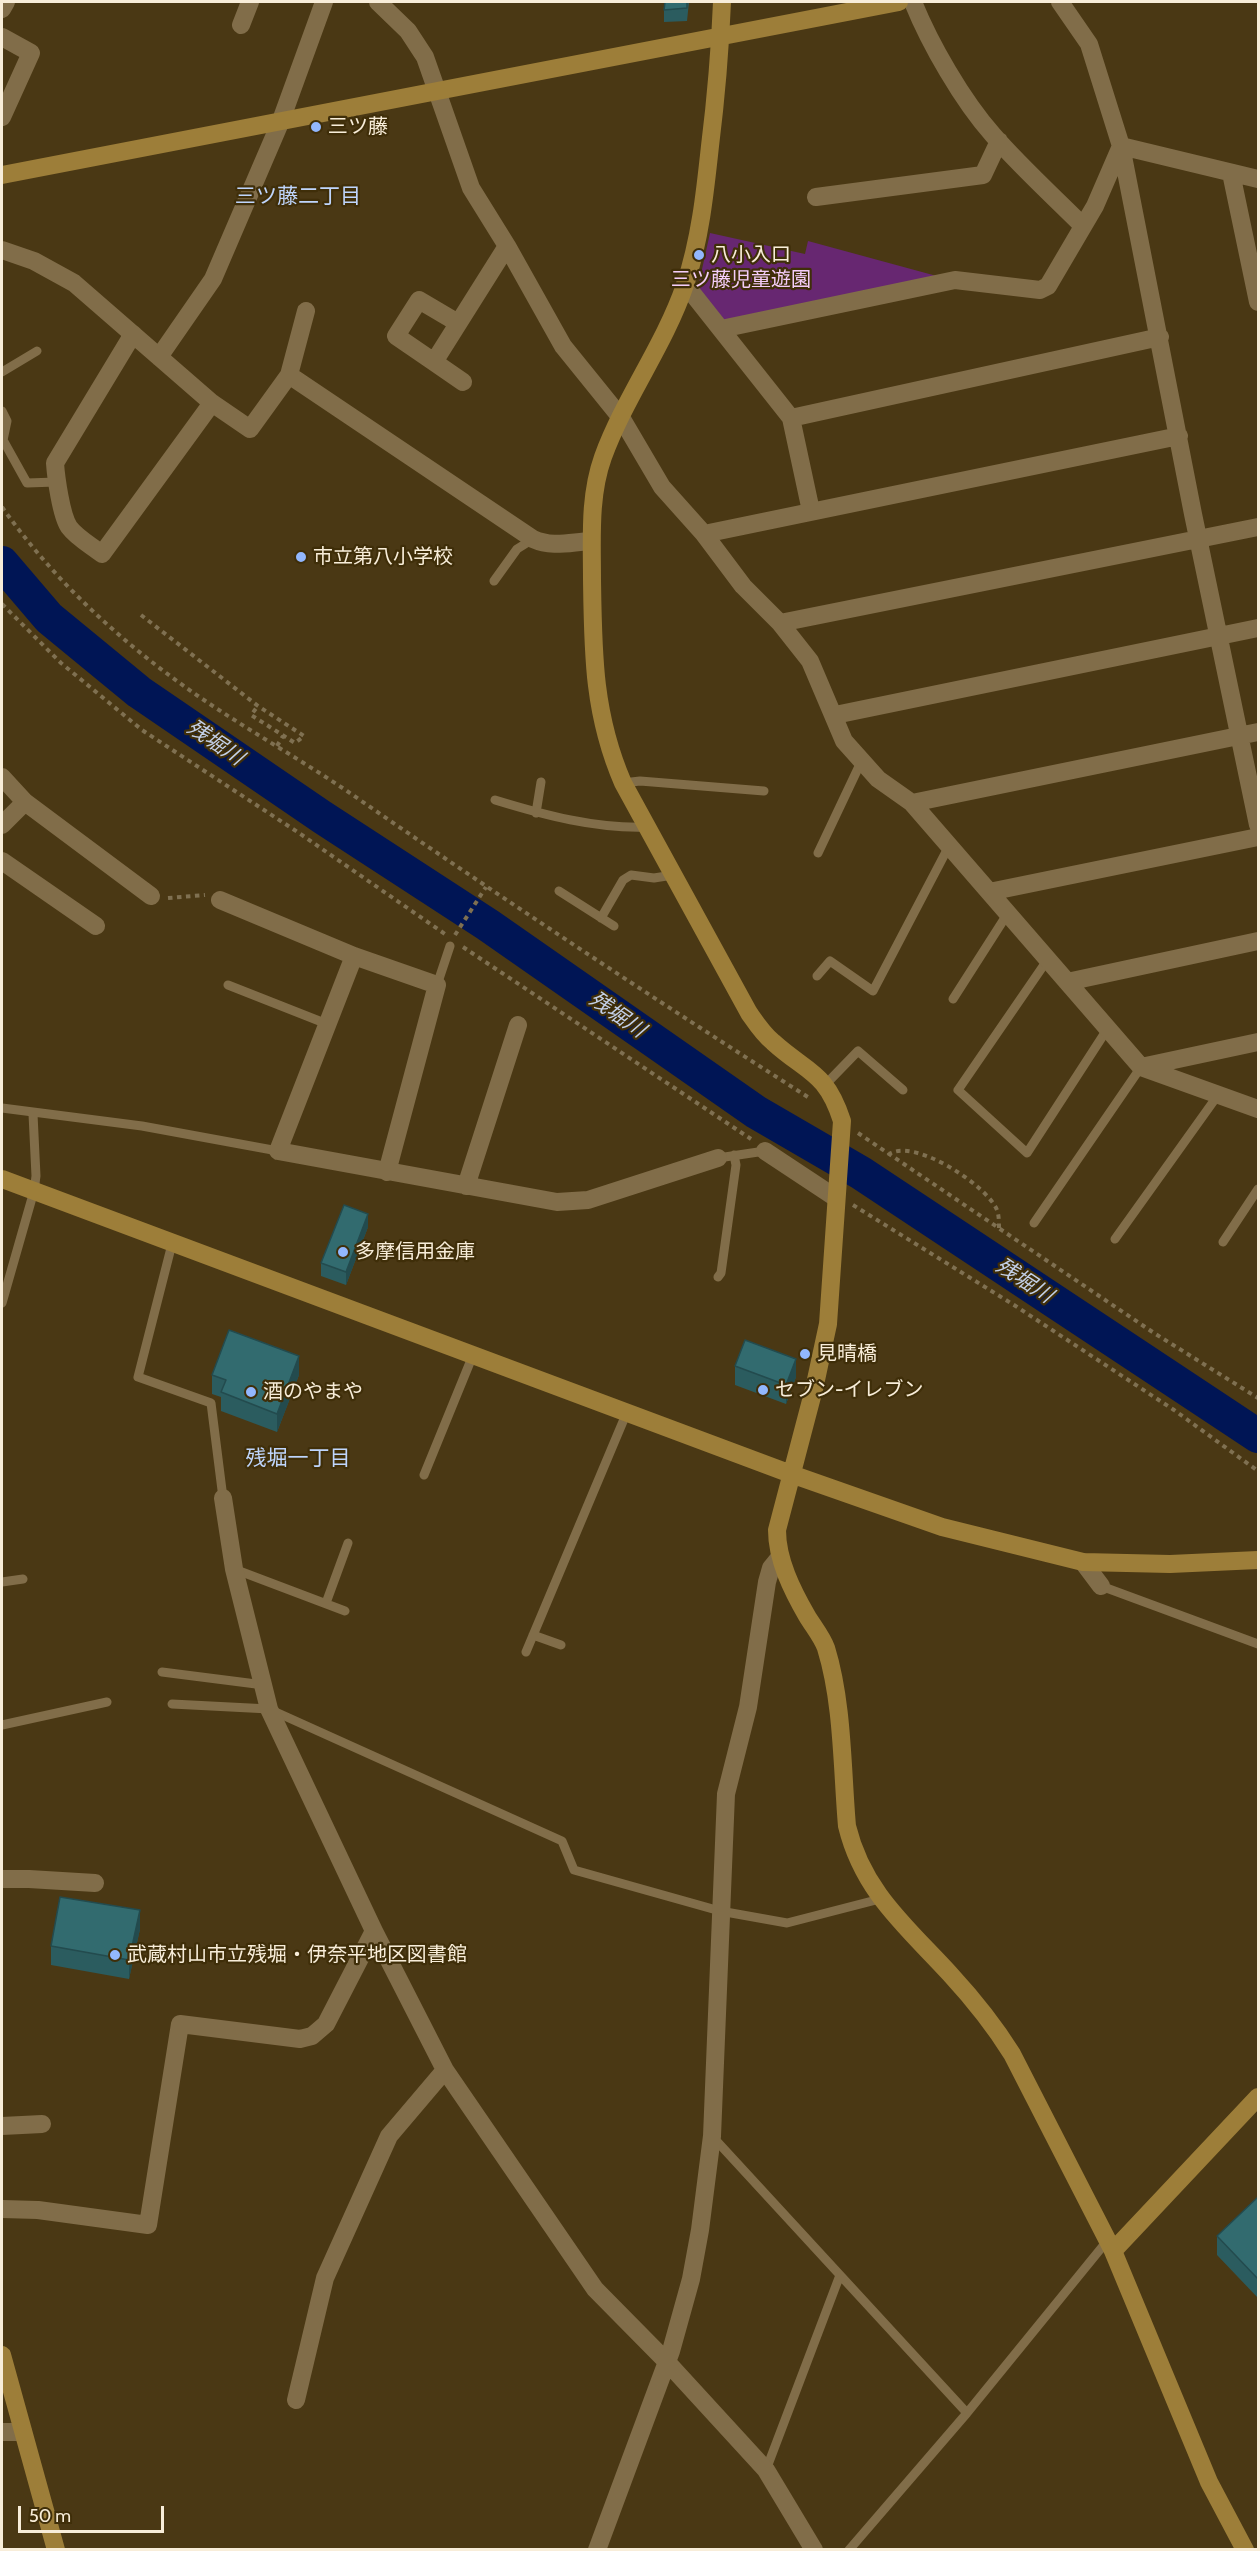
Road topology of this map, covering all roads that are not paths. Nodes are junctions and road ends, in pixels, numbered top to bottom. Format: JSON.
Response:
{"nodes":[{"id":1,"x":6,"y":2,"type":"edge"},
{"id":2,"x":250,"y":2,"type":"edge"},
{"id":3,"x":324,"y":2,"type":"edge"},
{"id":4,"x":378,"y":2,"type":"edge"},
{"id":5,"x":722,"y":2,"type":"edge"},
{"id":6,"x":897,"y":2,"type":"edge"},
{"id":7,"x":913,"y":2,"type":"edge"},
{"id":8,"x":1060,"y":2,"type":"edge"},
{"id":9,"x":2,"y":9,"type":"edge"},
{"id":10,"x":241,"y":25,"type":"dead end"},
{"id":11,"x":721,"y":36,"type":"junction"},
{"id":12,"x":2,"y":37,"type":"edge"},
{"id":13,"x":438,"y":90,"type":"junction"},
{"id":14,"x":2,"y":117,"type":"edge"},
{"id":15,"x":280,"y":123,"type":"junction"},
{"id":16,"x":999,"y":141,"type":"junction"},
{"id":17,"x":1121,"y":146,"type":"junction"},
{"id":18,"x":1231,"y":173,"type":"junction"},
{"id":19,"x":2,"y":175,"type":"edge"},
{"id":20,"x":1258,"y":179,"type":"edge"},
{"id":21,"x":816,"y":197,"type":"dead end"},
{"id":22,"x":1083,"y":226,"type":"junction"},
{"id":23,"x":507,"y":246,"type":"junction"},
{"id":24,"x":2,"y":250,"type":"edge"},
{"id":25,"x":685,"y":284,"type":"junction"},
{"id":26,"x":1258,"y":302,"type":"edge"},
{"id":27,"x":306,"y":311,"type":"dead end"},
{"id":28,"x":458,"y":323,"type":"junction"},
{"id":29,"x":721,"y":329,"type":"junction"},
{"id":30,"x":133,"y":334,"type":"junction"},
{"id":31,"x":1160,"y":337,"type":"junction"},
{"id":32,"x":37,"y":351,"type":"dead end"},
{"id":33,"x":159,"y":357,"type":"junction"},
{"id":34,"x":434,"y":362,"type":"junction"},
{"id":35,"x":2,"y":372,"type":"edge"},
{"id":36,"x":289,"y":375,"type":"junction"},
{"id":37,"x":463,"y":382,"type":"dead end"},
{"id":38,"x":212,"y":403,"type":"junction"},
{"id":39,"x":2,"y":411,"type":"edge"},
{"id":40,"x":791,"y":418,"type":"junction"},
{"id":41,"x":622,"y":419,"type":"junction"},
{"id":42,"x":1179,"y":436,"type":"junction"},
{"id":43,"x":56,"y":483,"type":"junction"},
{"id":44,"x":811,"y":511,"type":"junction"},
{"id":45,"x":1258,"y":527,"type":"edge"},
{"id":46,"x":704,"y":534,"type":"junction"},
{"id":47,"x":532,"y":540,"type":"junction"},
{"id":48,"x":1199,"y":540,"type":"junction"},
{"id":49,"x":591,"y":542,"type":"junction"},
{"id":50,"x":494,"y":581,"type":"dead end"},
{"id":51,"x":780,"y":623,"type":"junction"},
{"id":52,"x":1258,"y":628,"type":"edge"},
{"id":53,"x":1219,"y":636,"type":"junction"},
{"id":54,"x":834,"y":715,"type":"junction"},
{"id":55,"x":1258,"y":732,"type":"edge"},
{"id":56,"x":1240,"y":736,"type":"junction"},
{"id":57,"x":862,"y":760,"type":"junction"},
{"id":58,"x":2,"y":777,"type":"edge"},
{"id":59,"x":541,"y":782,"type":"dead end"},
{"id":60,"x":623,"y":783,"type":"junction"},
{"id":61,"x":764,"y":791,"type":"dead end"},
{"id":62,"x":495,"y":800,"type":"dead end"},
{"id":63,"x":25,"y":802,"type":"junction"},
{"id":64,"x":912,"y":803,"type":"junction"},
{"id":65,"x":536,"y":813,"type":"junction"},
{"id":66,"x":2,"y":825,"type":"edge"},
{"id":67,"x":1258,"y":825,"type":"edge"},
{"id":68,"x":648,"y":827,"type":"junction"},
{"id":69,"x":1258,"y":837,"type":"edge"},
{"id":70,"x":949,"y":846,"type":"junction"},
{"id":71,"x":818,"y":853,"type":"dead end"},
{"id":72,"x":2,"y":861,"type":"edge"},
{"id":73,"x":673,"y":875,"type":"junction"},
{"id":74,"x":559,"y":891,"type":"dead end"},
{"id":75,"x":989,"y":892,"type":"junction"},
{"id":76,"x":151,"y":896,"type":"road end"},
{"id":77,"x":219,"y":900,"type":"road end"},
{"id":78,"x":1008,"y":913,"type":"junction"},
{"id":79,"x":601,"y":918,"type":"junction"},
{"id":80,"x":96,"y":926,"type":"dead end"},
{"id":81,"x":614,"y":926,"type":"dead end"},
{"id":82,"x":1258,"y":941,"type":"edge"},
{"id":83,"x":450,"y":946,"type":"dead end"},
{"id":84,"x":354,"y":956,"type":"junction"},
{"id":85,"x":1048,"y":959,"type":"junction"},
{"id":86,"x":817,"y":976,"type":"dead end"},
{"id":87,"x":1067,"y":982,"type":"junction"},
{"id":88,"x":228,"y":985,"type":"dead end"},
{"id":89,"x":437,"y":985,"type":"junction"},
{"id":90,"x":953,"y":999,"type":"dead end"},
{"id":91,"x":327,"y":1024,"type":"junction"},
{"id":92,"x":518,"y":1025,"type":"dead end"},
{"id":93,"x":1108,"y":1029,"type":"junction"},
{"id":94,"x":1258,"y":1042,"type":"edge"},
{"id":95,"x":1141,"y":1067,"type":"junction"},
{"id":96,"x":825,"y":1084,"type":"junction"},
{"id":97,"x":903,"y":1090,"type":"dead end"},
{"id":98,"x":1218,"y":1095,"type":"junction"},
{"id":99,"x":2,"y":1108,"type":"edge"},
{"id":100,"x":1258,"y":1109,"type":"edge"},
{"id":101,"x":33,"y":1114,"type":"junction"},
{"id":102,"x":278,"y":1151,"type":"junction"},
{"id":103,"x":765,"y":1151,"type":"joint"},
{"id":104,"x":726,"y":1157,"type":"junction"},
{"id":105,"x":387,"y":1172,"type":"junction"},
{"id":106,"x":2,"y":1179,"type":"edge"},
{"id":107,"x":466,"y":1186,"type":"junction"},
{"id":108,"x":1258,"y":1189,"type":"edge"},
{"id":109,"x":34,"y":1191,"type":"junction"},
{"id":110,"x":836,"y":1195,"type":"junction"},
{"id":111,"x":1034,"y":1223,"type":"dead end"},
{"id":112,"x":1115,"y":1239,"type":"dead end"},
{"id":113,"x":1223,"y":1242,"type":"dead end"},
{"id":114,"x":172,"y":1244,"type":"junction"},
{"id":115,"x":718,"y":1276,"type":"dead end"},
{"id":116,"x":2,"y":1303,"type":"edge"},
{"id":117,"x":473,"y":1355,"type":"junction"},
{"id":118,"x":627,"y":1412,"type":"junction"},
{"id":119,"x":791,"y":1474,"type":"junction"},
{"id":120,"x":424,"y":1475,"type":"dead end"},
{"id":121,"x":224,"y":1498,"type":"joint"},
{"id":122,"x":348,"y":1543,"type":"dead end"},
{"id":123,"x":780,"y":1557,"type":"junction"},
{"id":124,"x":1258,"y":1560,"type":"edge"},
{"id":125,"x":1083,"y":1562,"type":"junction"},
{"id":126,"x":234,"y":1569,"type":"junction"},
{"id":127,"x":23,"y":1579,"type":"dead end"},
{"id":128,"x":2,"y":1582,"type":"edge"},
{"id":129,"x":1101,"y":1586,"type":"joint"},
{"id":130,"x":326,"y":1604,"type":"junction"},
{"id":131,"x":345,"y":1611,"type":"dead end"},
{"id":132,"x":533,"y":1635,"type":"junction"},
{"id":133,"x":1258,"y":1644,"type":"edge"},
{"id":134,"x":561,"y":1645,"type":"dead end"},
{"id":135,"x":526,"y":1652,"type":"dead end"},
{"id":136,"x":162,"y":1672,"type":"dead end"},
{"id":137,"x":264,"y":1685,"type":"junction"},
{"id":138,"x":107,"y":1702,"type":"dead end"},
{"id":139,"x":172,"y":1704,"type":"dead end"},
{"id":140,"x":269,"y":1708,"type":"junction"},
{"id":141,"x":2,"y":1725,"type":"edge"},
{"id":142,"x":2,"y":1879,"type":"edge"},
{"id":143,"x":94,"y":1883,"type":"dead end"},
{"id":144,"x":880,"y":1899,"type":"junction"},
{"id":145,"x":720,"y":1911,"type":"junction"},
{"id":146,"x":374,"y":1931,"type":"junction"},
{"id":147,"x":445,"y":2070,"type":"junction"},
{"id":148,"x":1258,"y":2097,"type":"edge"},
{"id":149,"x":42,"y":2124,"type":"dead end"},
{"id":150,"x":2,"y":2126,"type":"edge"},
{"id":151,"x":712,"y":2136,"type":"junction"},
{"id":152,"x":2,"y":2210,"type":"edge"},
{"id":153,"x":1110,"y":2246,"type":"junction"},
{"id":154,"x":840,"y":2275,"type":"junction"},
{"id":155,"x":2,"y":2355,"type":"edge"},
{"id":156,"x":667,"y":2362,"type":"junction"},
{"id":157,"x":296,"y":2400,"type":"dead end"},
{"id":158,"x":967,"y":2413,"type":"junction"},
{"id":159,"x":2,"y":2432,"type":"edge"},
{"id":160,"x":23,"y":2432,"type":"junction"},
{"id":161,"x":766,"y":2470,"type":"junction"},
{"id":162,"x":56,"y":2550,"type":"edge"},
{"id":163,"x":597,"y":2550,"type":"edge"},
{"id":164,"x":814,"y":2550,"type":"edge"},
{"id":165,"x":849,"y":2550,"type":"edge"},
{"id":166,"x":1245,"y":2550,"type":"edge"}],
"edges":[{"from":1,"to":9,"type":"street"},
{"from":2,"to":10,"type":"street"},
{"from":3,"to":15,"type":"street"},
{"from":4,"to":13,"type":"street"},
{"from":5,"to":11,"type":"street"},
{"from":6,"to":11,"type":"street"},
{"from":7,"to":16,"type":"street"},
{"from":8,"to":17,"type":"street"},
{"from":11,"to":13,"type":"street"},
{"from":11,"to":25,"type":"street"},
{"from":12,"to":14,"type":"street"},
{"from":13,"to":15,"type":"street"},
{"from":13,"to":23,"type":"street"},
{"from":15,"to":19,"type":"street"},
{"from":15,"to":33,"type":"street"},
{"from":16,"to":21,"type":"street"},
{"from":16,"to":22,"type":"street"},
{"from":17,"to":18,"type":"street"},
{"from":17,"to":22,"type":"street"},
{"from":17,"to":31,"type":"street"},
{"from":18,"to":20,"type":"street"},
{"from":18,"to":26,"type":"street"},
{"from":22,"to":29,"type":"street"},
{"from":23,"to":28,"type":"street"},
{"from":23,"to":41,"type":"street"},
{"from":24,"to":30,"type":"street"},
{"from":25,"to":29,"type":"street"},
{"from":25,"to":41,"type":"street"},
{"from":27,"to":36,"type":"street"},
{"from":28,"to":34,"type":"street"},
{"from":28,"to":34,"type":"street"},
{"from":29,"to":40,"type":"street"},
{"from":30,"to":33,"type":"street"},
{"from":30,"to":43,"type":"street"},
{"from":31,"to":40,"type":"street"},
{"from":31,"to":42,"type":"street"},
{"from":32,"to":35,"type":"lane"},
{"from":33,"to":38,"type":"street"},
{"from":34,"to":37,"type":"street"},
{"from":36,"to":38,"type":"street"},
{"from":36,"to":47,"type":"street"},
{"from":38,"to":43,"type":"street"},
{"from":39,"to":43,"type":"lane"},
{"from":40,"to":44,"type":"street"},
{"from":41,"to":46,"type":"street"},
{"from":41,"to":49,"type":"street"},
{"from":42,"to":44,"type":"street"},
{"from":42,"to":48,"type":"street"},
{"from":44,"to":46,"type":"street"},
{"from":45,"to":48,"type":"street"},
{"from":46,"to":51,"type":"street"},
{"from":47,"to":49,"type":"street"},
{"from":47,"to":50,"type":"lane"},
{"from":48,"to":51,"type":"street"},
{"from":48,"to":53,"type":"street"},
{"from":49,"to":60,"type":"street"},
{"from":51,"to":54,"type":"street"},
{"from":52,"to":53,"type":"street"},
{"from":53,"to":54,"type":"street"},
{"from":53,"to":56,"type":"street"},
{"from":54,"to":57,"type":"street"},
{"from":55,"to":56,"type":"street"},
{"from":56,"to":64,"type":"street"},
{"from":56,"to":67,"type":"street"},
{"from":57,"to":64,"type":"street"},
{"from":57,"to":71,"type":"lane"},
{"from":58,"to":63,"type":"street"},
{"from":59,"to":65,"type":"lane"},
{"from":60,"to":61,"type":"lane"},
{"from":60,"to":68,"type":"street"},
{"from":62,"to":65,"type":"lane"},
{"from":63,"to":66,"type":"street"},
{"from":63,"to":76,"type":"street"},
{"from":64,"to":70,"type":"street"},
{"from":65,"to":68,"type":"lane"},
{"from":68,"to":73,"type":"street"},
{"from":69,"to":75,"type":"street"},
{"from":70,"to":75,"type":"street"},
{"from":70,"to":86,"type":"lane"},
{"from":72,"to":80,"type":"street"},
{"from":73,"to":79,"type":"lane"},
{"from":73,"to":96,"type":"street"},
{"from":74,"to":79,"type":"lane"},
{"from":75,"to":78,"type":"street"},
{"from":77,"to":84,"type":"street"},
{"from":78,"to":85,"type":"street"},
{"from":78,"to":90,"type":"lane"},
{"from":79,"to":81,"type":"lane"},
{"from":82,"to":87,"type":"street"},
{"from":83,"to":89,"type":"lane"},
{"from":84,"to":89,"type":"street"},
{"from":84,"to":91,"type":"street"},
{"from":85,"to":87,"type":"street"},
{"from":85,"to":93,"type":"lane"},
{"from":87,"to":93,"type":"street"},
{"from":88,"to":91,"type":"lane"},
{"from":89,"to":105,"type":"street"},
{"from":91,"to":102,"type":"street"},
{"from":92,"to":107,"type":"street"},
{"from":93,"to":95,"type":"street"},
{"from":94,"to":95,"type":"street"},
{"from":95,"to":98,"type":"street"},
{"from":95,"to":111,"type":"lane"},
{"from":96,"to":97,"type":"lane"},
{"from":96,"to":110,"type":"street"},
{"from":98,"to":100,"type":"street"},
{"from":98,"to":112,"type":"lane"},
{"from":99,"to":101,"type":"lane"},
{"from":101,"to":102,"type":"lane"},
{"from":101,"to":109,"type":"lane"},
{"from":102,"to":105,"type":"street"},
{"from":103,"to":104,"type":"lane"},
{"from":103,"to":110,"type":"street"},
{"from":104,"to":107,"type":"street"},
{"from":104,"to":115,"type":"lane"},
{"from":105,"to":107,"type":"street"},
{"from":106,"to":109,"type":"street"},
{"from":108,"to":113,"type":"lane"},
{"from":109,"to":114,"type":"street"},
{"from":109,"to":116,"type":"lane"},
{"from":110,"to":119,"type":"street"},
{"from":114,"to":117,"type":"street"},
{"from":114,"to":121,"type":"lane"},
{"from":117,"to":118,"type":"street"},
{"from":117,"to":120,"type":"lane"},
{"from":118,"to":119,"type":"street"},
{"from":118,"to":132,"type":"lane"},
{"from":119,"to":123,"type":"street"},
{"from":119,"to":125,"type":"street"},
{"from":121,"to":126,"type":"street"},
{"from":122,"to":130,"type":"lane"},
{"from":123,"to":144,"type":"street"},
{"from":123,"to":145,"type":"street"},
{"from":124,"to":125,"type":"street"},
{"from":125,"to":129,"type":"street"},
{"from":126,"to":130,"type":"lane"},
{"from":126,"to":137,"type":"street"},
{"from":127,"to":128,"type":"lane"},
{"from":129,"to":133,"type":"lane"},
{"from":130,"to":131,"type":"lane"},
{"from":132,"to":134,"type":"lane"},
{"from":132,"to":135,"type":"lane"},
{"from":136,"to":137,"type":"lane"},
{"from":137,"to":140,"type":"street"},
{"from":138,"to":141,"type":"lane"},
{"from":139,"to":140,"type":"lane"},
{"from":140,"to":145,"type":"lane"},
{"from":140,"to":146,"type":"street"},
{"from":142,"to":143,"type":"street"},
{"from":144,"to":145,"type":"lane"},
{"from":144,"to":153,"type":"street"},
{"from":145,"to":151,"type":"street"},
{"from":146,"to":147,"type":"street"},
{"from":146,"to":152,"type":"street"},
{"from":147,"to":156,"type":"street"},
{"from":147,"to":157,"type":"street"},
{"from":148,"to":153,"type":"street"},
{"from":149,"to":150,"type":"street"},
{"from":151,"to":154,"type":"lane"},
{"from":151,"to":156,"type":"street"},
{"from":153,"to":158,"type":"lane"},
{"from":153,"to":166,"type":"street"},
{"from":154,"to":158,"type":"lane"},
{"from":154,"to":161,"type":"lane"},
{"from":155,"to":160,"type":"street"},
{"from":156,"to":161,"type":"street"},
{"from":156,"to":163,"type":"street"},
{"from":158,"to":165,"type":"lane"},
{"from":159,"to":160,"type":"street"},
{"from":160,"to":162,"type":"street"},
{"from":161,"to":164,"type":"street"}]}
